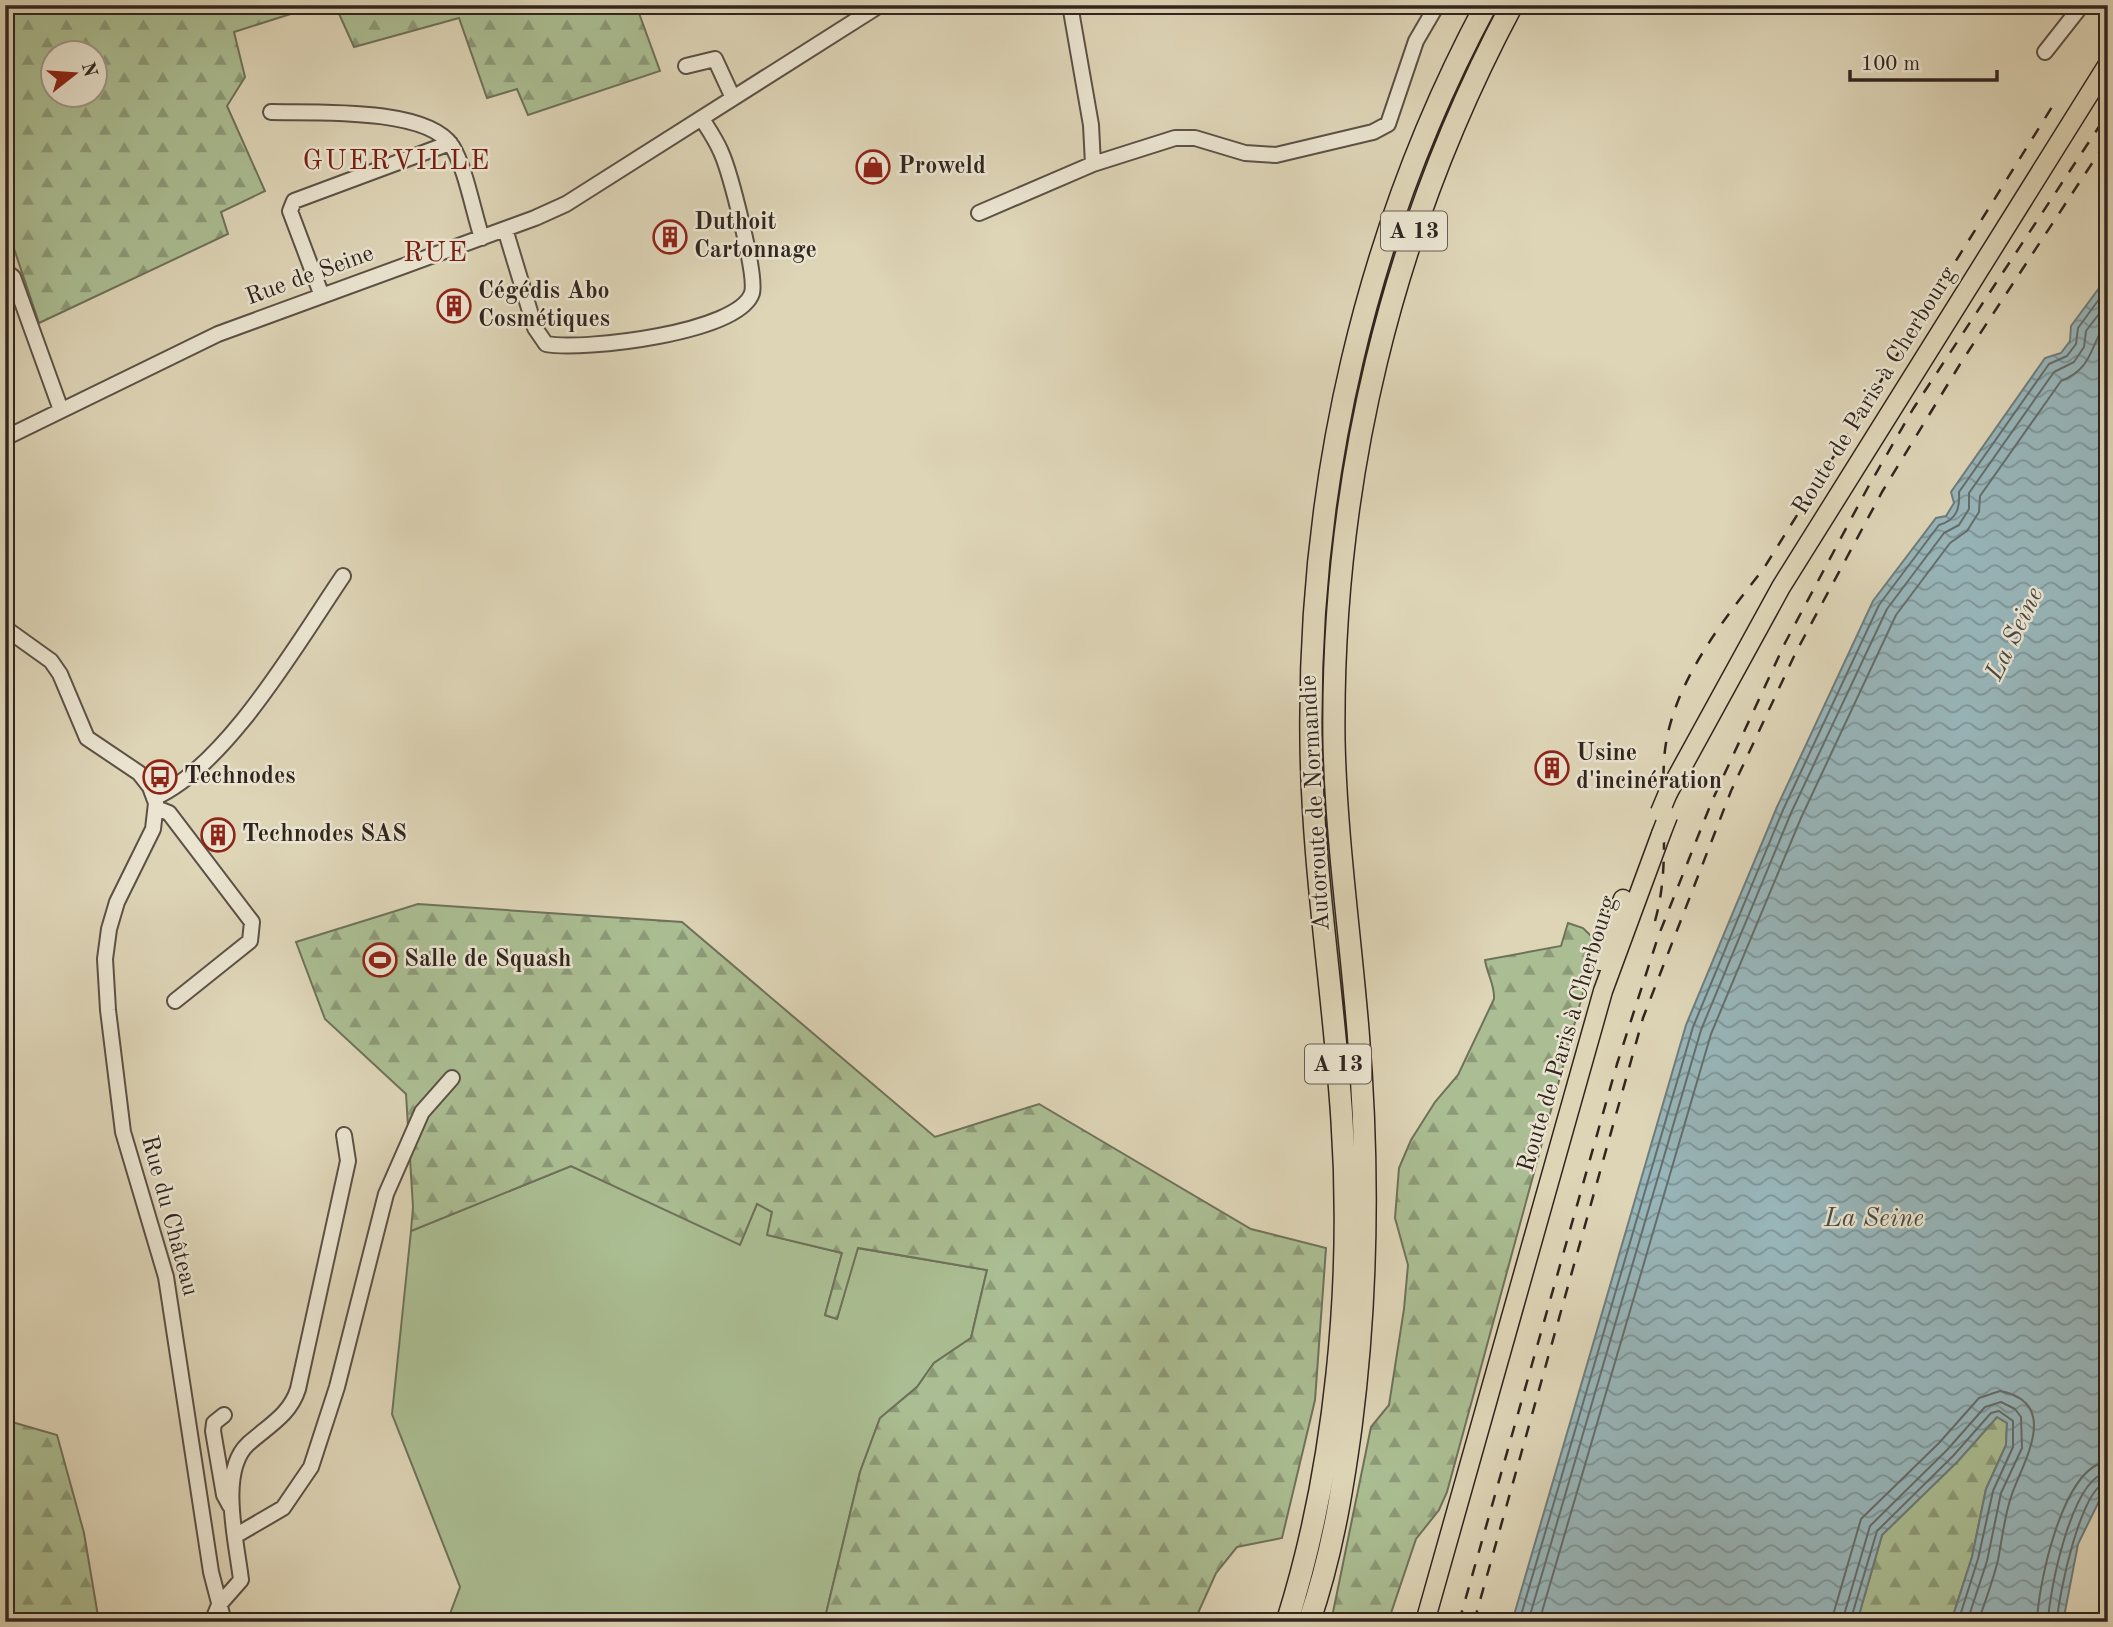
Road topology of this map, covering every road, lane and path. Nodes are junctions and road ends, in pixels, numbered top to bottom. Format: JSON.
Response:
{"nodes":[{"id":1,"x":880,"y":5,"type":"edge"},
{"id":2,"x":1070,"y":5,"type":"edge"},
{"id":3,"x":1437,"y":5,"type":"edge"},
{"id":4,"x":1486,"y":5,"type":"edge"},
{"id":5,"x":1512,"y":5,"type":"edge"},
{"id":6,"x":2082,"y":5,"type":"edge"},
{"id":7,"x":2045,"y":52,"type":"dead end"},
{"id":8,"x":2108,"y":64,"type":"edge"},
{"id":9,"x":686,"y":66,"type":"dead end"},
{"id":10,"x":733,"y":98,"type":"junction"},
{"id":11,"x":271,"y":112,"type":"dead end"},
{"id":12,"x":702,"y":119,"type":"junction"},
{"id":13,"x":450,"y":143,"type":"junction"},
{"id":14,"x":1093,"y":164,"type":"junction"},
{"id":15,"x":979,"y":213,"type":"dead end"},
{"id":16,"x":505,"y":229,"type":"junction"},
{"id":17,"x":482,"y":238,"type":"junction"},
{"id":18,"x":5,"y":271,"type":"edge"},
{"id":19,"x":321,"y":296,"type":"junction"},
{"id":20,"x":61,"y":410,"type":"junction"},
{"id":21,"x":6,"y":438,"type":"edge"},
{"id":22,"x":343,"y":576,"type":"dead end"},
{"id":23,"x":5,"y":628,"type":"edge"},
{"id":24,"x":1694,"y":748,"type":"junction"},
{"id":25,"x":155,"y":803,"type":"junction"},
{"id":26,"x":1664,"y":814,"type":"junction"},
{"id":27,"x":175,"y":1001,"type":"dead end"},
{"id":28,"x":452,"y":1078,"type":"dead end"},
{"id":29,"x":344,"y":1135,"type":"dead end"},
{"id":30,"x":1536,"y":1217,"type":"junction"},
{"id":31,"x":224,"y":1415,"type":"dead end"},
{"id":32,"x":231,"y":1507,"type":"junction"},
{"id":33,"x":235,"y":1536,"type":"junction"},
{"id":34,"x":1320,"y":1591,"type":"junction"},
{"id":35,"x":219,"y":1605,"type":"junction"},
{"id":36,"x":212,"y":1622,"type":"edge"},
{"id":37,"x":224,"y":1622,"type":"edge"},
{"id":38,"x":1287,"y":1622,"type":"edge"},
{"id":39,"x":1309,"y":1622,"type":"edge"},
{"id":40,"x":1317,"y":1622,"type":"edge"},
{"id":41,"x":1425,"y":1622,"type":"edge"}],
"edges":[{"from":1,"to":10,"type":"street","name":"Rue de Seine"},
{"from":2,"to":14,"type":"street"},
{"from":3,"to":14,"type":"street"},
{"from":4,"to":38,"type":"highway","name":"Autoroute de Normandie","number":"A 13"},
{"from":5,"to":34,"type":"highway","name":"Autoroute de Normandie","number":"A 13"},
{"from":6,"to":7,"type":"street"},
{"from":8,"to":24,"type":"main road","name":"Route de Paris à Cherbourg"},
{"from":9,"to":10,"type":"street"},
{"from":10,"to":12,"type":"street","name":"Rue de Seine"},
{"from":11,"to":13,"type":"street"},
{"from":12,"to":16,"type":"street","name":"Rue de Seine"},
{"from":12,"to":16,"type":"street"},
{"from":13,"to":17,"type":"street"},
{"from":13,"to":19,"type":"street"},
{"from":14,"to":15,"type":"street"},
{"from":16,"to":17,"type":"street","name":"Rue de Seine"},
{"from":17,"to":19,"type":"street","name":"Rue de Seine"},
{"from":18,"to":20,"type":"street"},
{"from":19,"to":20,"type":"street","name":"Rue de Seine"},
{"from":20,"to":21,"type":"street","name":"Rue de Seine"},
{"from":22,"to":25,"type":"street"},
{"from":23,"to":25,"type":"street"},
{"from":24,"to":26,"type":"main road","name":"Route de Paris à Cherbourg"},
{"from":24,"to":26,"type":"main road","name":"Route de Paris à Cherbourg","bridge":true},
{"from":25,"to":27,"type":"street"},
{"from":25,"to":35,"type":"street","name":"Rue du Château"},
{"from":26,"to":30,"type":"main road","name":"Route de Paris à Cherbourg","bridge":true},
{"from":26,"to":30,"type":"main road","name":"Route de Paris à Cherbourg"},
{"from":28,"to":33,"type":"street"},
{"from":29,"to":32,"type":"street"},
{"from":30,"to":41,"type":"main road","name":"Route de Paris à Cherbourg"},
{"from":31,"to":32,"type":"street"},
{"from":32,"to":33,"type":"street"},
{"from":33,"to":35,"type":"street"},
{"from":34,"to":39,"type":"highway","name":"Autoroute de Normandie","number":"A 13"},
{"from":34,"to":40,"type":"highway"},
{"from":35,"to":36,"type":"street"},
{"from":35,"to":37,"type":"street","name":"Rue du Château"}]}
